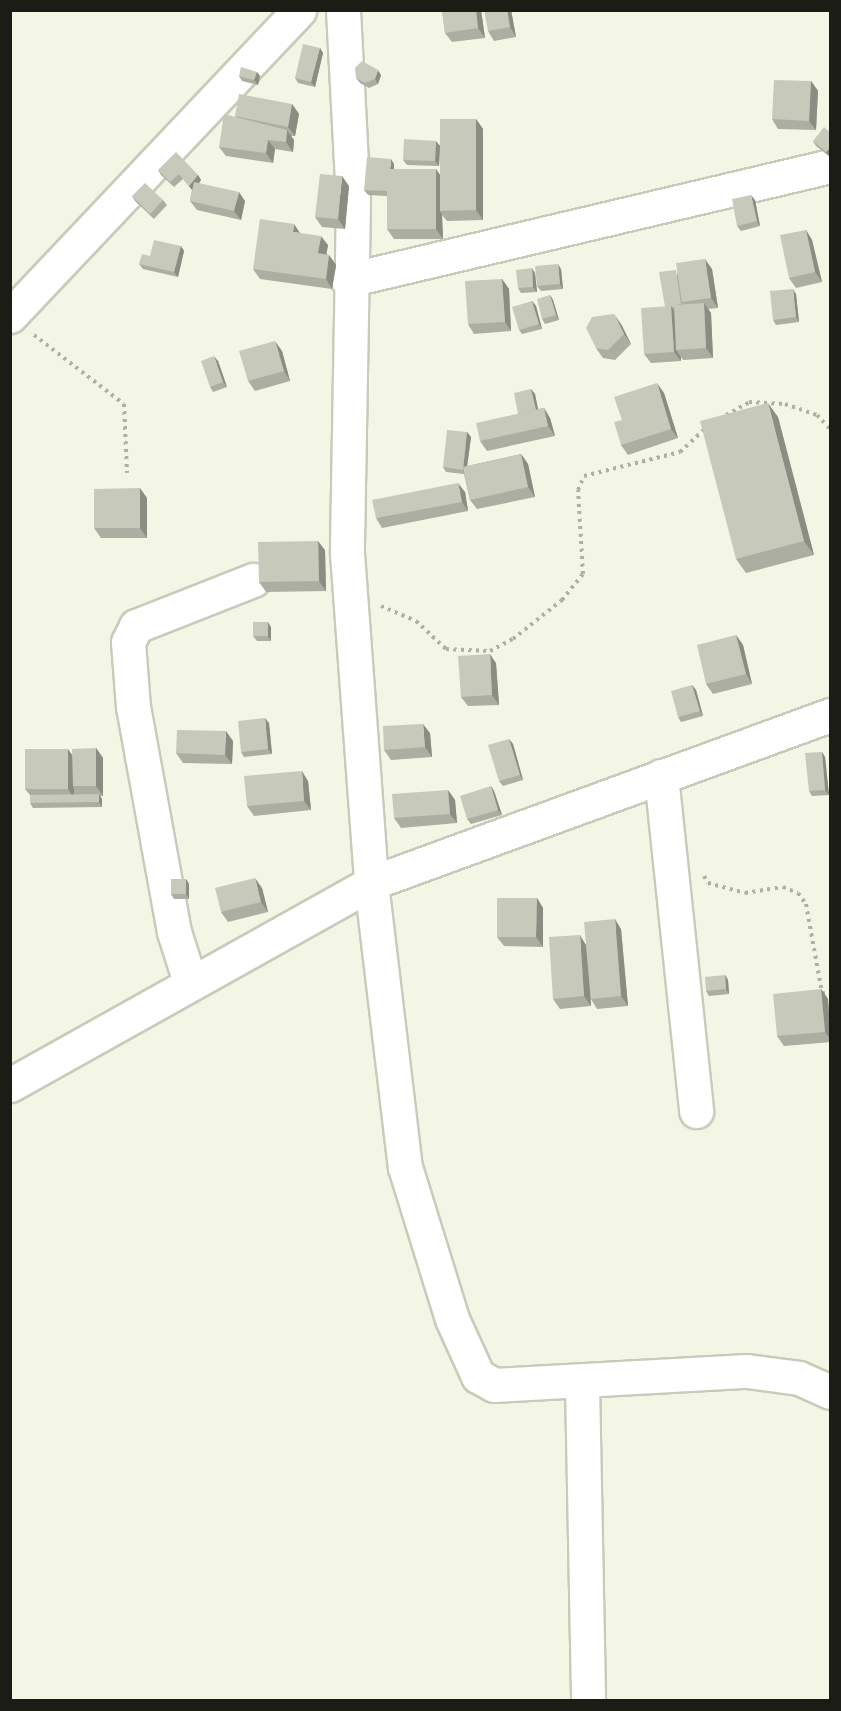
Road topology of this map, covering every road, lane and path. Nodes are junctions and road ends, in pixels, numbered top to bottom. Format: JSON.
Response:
{"nodes":[{"id":1,"x":299,"y":10,"type":"edge"},
{"id":2,"x":343,"y":10,"type":"edge"},
{"id":3,"x":831,"y":166,"type":"edge"},
{"id":4,"x":348,"y":280,"type":"junction"},
{"id":5,"x":11,"y":315,"type":"edge"},
{"id":6,"x":719,"y":419,"type":"edge"},
{"id":7,"x":710,"y":425,"type":"edge"},
{"id":8,"x":831,"y":429,"type":"edge"},
{"id":9,"x":128,"y":473,"type":"dead end"},
{"id":10,"x":253,"y":580,"type":"dead end"},
{"id":11,"x":350,"y":594,"type":"junction"},
{"id":12,"x":831,"y":715,"type":"edge"},
{"id":13,"x":661,"y":776,"type":"junction"},
{"id":14,"x":669,"y":850,"type":"junction"},
{"id":15,"x":371,"y":883,"type":"junction"},
{"id":16,"x":190,"y":982,"type":"junction"},
{"id":17,"x":831,"y":994,"type":"edge"},
{"id":18,"x":10,"y":1085,"type":"edge"},
{"id":19,"x":696,"y":1111,"type":"dead end"},
{"id":20,"x":582,"y":1383,"type":"junction"},
{"id":21,"x":831,"y":1392,"type":"edge"},
{"id":22,"x":588,"y":1701,"type":"edge"}],
"edges":[{"from":1,"to":5,"type":"street"},
{"from":2,"to":4,"type":"street"},
{"from":3,"to":4,"type":"street"},
{"from":4,"to":11,"type":"street"},
{"from":5,"to":9,"type":"path"},
{"from":6,"to":8,"type":"path"},
{"from":7,"to":11,"type":"path"},
{"from":10,"to":16,"type":"street"},
{"from":11,"to":15,"type":"street"},
{"from":12,"to":13,"type":"street"},
{"from":13,"to":14,"type":"street"},
{"from":13,"to":15,"type":"street"},
{"from":14,"to":17,"type":"path"},
{"from":14,"to":19,"type":"street"},
{"from":15,"to":16,"type":"street"},
{"from":15,"to":20,"type":"street"},
{"from":16,"to":18,"type":"street"},
{"from":20,"to":21,"type":"street"},
{"from":20,"to":22,"type":"street"}]}
